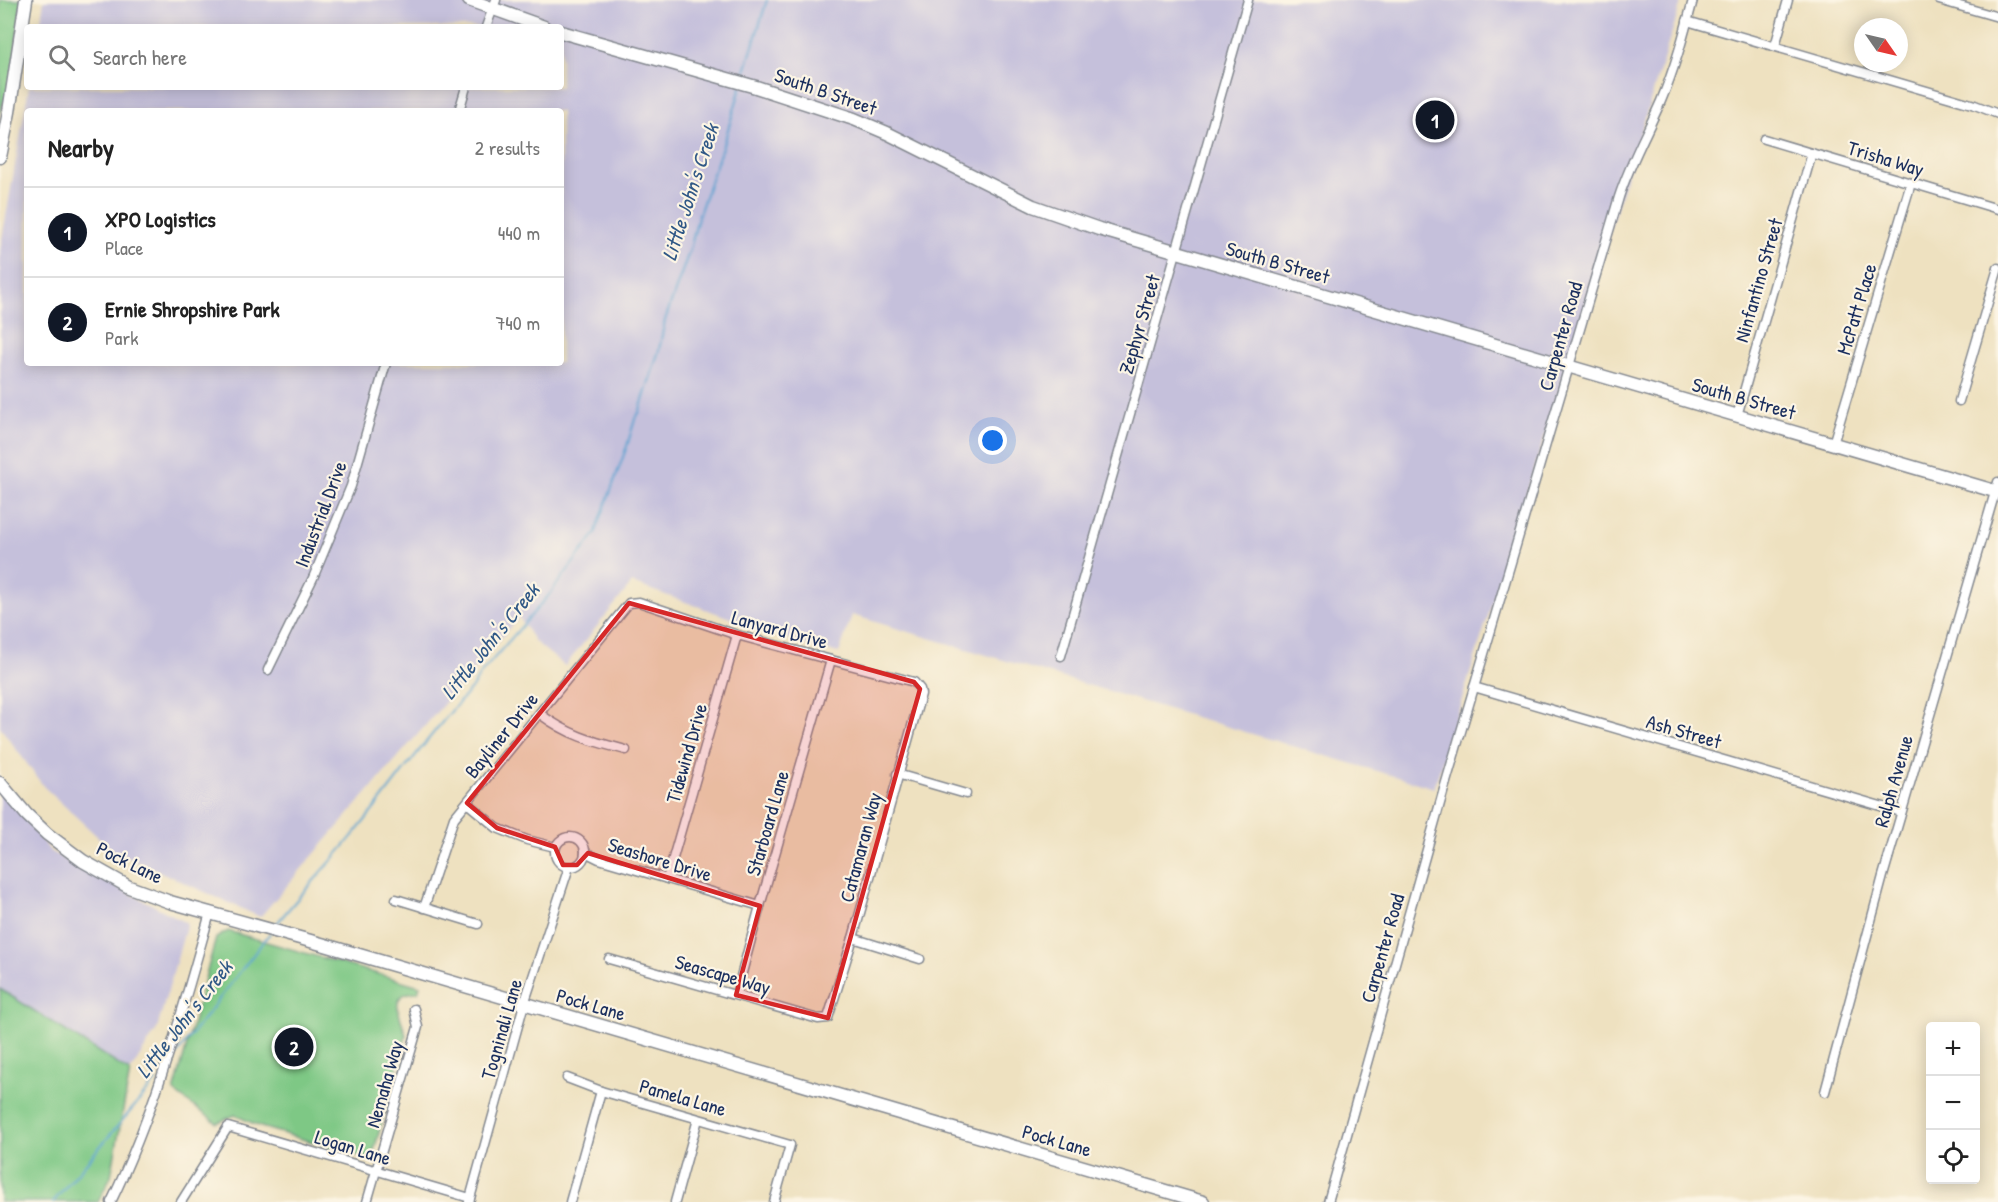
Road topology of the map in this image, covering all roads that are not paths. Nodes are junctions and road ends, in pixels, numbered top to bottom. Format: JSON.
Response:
{"nodes":[{"id":1,"x":26,"y":0,"type":"edge"},
{"id":2,"x":469,"y":0,"type":"edge"},
{"id":3,"x":1248,"y":0,"type":"edge"},
{"id":4,"x":1694,"y":0,"type":"edge"},
{"id":5,"x":1788,"y":0,"type":"edge"},
{"id":6,"x":1939,"y":0,"type":"edge"},
{"id":7,"x":494,"y":5,"type":"edge"},
{"id":8,"x":1998,"y":18,"type":"edge"},
{"id":9,"x":1687,"y":21,"type":"junction"},
{"id":10,"x":487,"y":24,"type":"edge"},
{"id":11,"x":537,"y":24,"type":"edge"},
{"id":12,"x":564,"y":33,"type":"edge"},
{"id":13,"x":1775,"y":46,"type":"junction"},
{"id":14,"x":465,"y":90,"type":"edge"},
{"id":15,"x":460,"y":108,"type":"edge"},
{"id":16,"x":1998,"y":114,"type":"edge"},
{"id":17,"x":1764,"y":139,"type":"dead end"},
{"id":18,"x":1812,"y":153,"type":"junction"},
{"id":19,"x":0,"y":157,"type":"edge"},
{"id":20,"x":1911,"y":183,"type":"junction"},
{"id":21,"x":1998,"y":209,"type":"edge"},
{"id":22,"x":1176,"y":252,"type":"junction"},
{"id":23,"x":1998,"y":268,"type":"edge"},
{"id":24,"x":385,"y":366,"type":"edge"},
{"id":25,"x":1568,"y":367,"type":"junction"},
{"id":26,"x":1959,"y":401,"type":"dead end"},
{"id":27,"x":1737,"y":416,"type":"junction"},
{"id":28,"x":1833,"y":444,"type":"junction"},
{"id":29,"x":1997,"y":489,"type":"edge"},
{"id":30,"x":634,"y":602,"type":"joint"},
{"id":31,"x":737,"y":635,"type":"junction"},
{"id":32,"x":1061,"y":656,"type":"dead end"},
{"id":33,"x":831,"y":660,"type":"junction"},
{"id":34,"x":268,"y":670,"type":"dead end"},
{"id":35,"x":918,"y":685,"type":"joint"},
{"id":36,"x":1474,"y":687,"type":"junction"},
{"id":37,"x":540,"y":714,"type":"junction"},
{"id":38,"x":626,"y":750,"type":"dead end"},
{"id":39,"x":897,"y":774,"type":"junction"},
{"id":40,"x":0,"y":783,"type":"edge"},
{"id":41,"x":966,"y":794,"type":"dead end"},
{"id":42,"x":467,"y":803,"type":"junction"},
{"id":43,"x":1901,"y":812,"type":"junction"},
{"id":44,"x":555,"y":847,"type":"junction"},
{"id":45,"x":585,"y":852,"type":"junction"},
{"id":46,"x":569,"y":867,"type":"junction"},
{"id":47,"x":667,"y":879,"type":"junction"},
{"id":48,"x":396,"y":899,"type":"dead end"},
{"id":49,"x":760,"y":906,"type":"junction"},
{"id":50,"x":424,"y":908,"type":"junction"},
{"id":51,"x":210,"y":913,"type":"junction"},
{"id":52,"x":478,"y":924,"type":"dead end"},
{"id":53,"x":853,"y":938,"type":"junction"},
{"id":54,"x":609,"y":959,"type":"dead end"},
{"id":55,"x":920,"y":959,"type":"dead end"},
{"id":56,"x":736,"y":995,"type":"junction"},
{"id":57,"x":524,"y":1004,"type":"junction"},
{"id":58,"x":414,"y":1009,"type":"dead end"},
{"id":59,"x":828,"y":1018,"type":"joint"},
{"id":60,"x":567,"y":1078,"type":"dead end"},
{"id":61,"x":601,"y":1091,"type":"junction"},
{"id":62,"x":1825,"y":1092,"type":"dead end"},
{"id":63,"x":699,"y":1119,"type":"junction"},
{"id":64,"x":376,"y":1171,"type":"junction"},
{"id":65,"x":469,"y":1200,"type":"edge"},
{"id":66,"x":111,"y":1202,"type":"edge"},
{"id":67,"x":181,"y":1202,"type":"edge"},
{"id":68,"x":368,"y":1202,"type":"edge"},
{"id":69,"x":570,"y":1202,"type":"edge"},
{"id":70,"x":675,"y":1202,"type":"edge"},
{"id":71,"x":774,"y":1202,"type":"edge"},
{"id":72,"x":1203,"y":1202,"type":"edge"},
{"id":73,"x":1328,"y":1202,"type":"edge"}],
"edges":[{"from":1,"to":19,"type":"street"},
{"from":2,"to":7,"type":"street"},
{"from":3,"to":22,"type":"street","name":"Zephyr Street"},
{"from":4,"to":9,"type":"street","name":"Carpenter Road"},
{"from":5,"to":13,"type":"street"},
{"from":6,"to":8,"type":"street"},
{"from":7,"to":10,"type":"street"},
{"from":7,"to":11,"type":"street"},
{"from":9,"to":13,"type":"street"},
{"from":9,"to":25,"type":"street","name":"Carpenter Road"},
{"from":12,"to":22,"type":"street","name":"South B Street"},
{"from":13,"to":16,"type":"street"},
{"from":14,"to":15,"type":"street"},
{"from":17,"to":18,"type":"street","name":"Trisha Way"},
{"from":18,"to":20,"type":"street","name":"Trisha Way"},
{"from":18,"to":27,"type":"street","name":"Ninfantino Street"},
{"from":20,"to":21,"type":"street","name":"Trisha Way"},
{"from":20,"to":28,"type":"street","name":"McPatt Place"},
{"from":22,"to":25,"type":"street","name":"South B Street"},
{"from":22,"to":32,"type":"street","name":"Zephyr Street"},
{"from":23,"to":26,"type":"street"},
{"from":24,"to":34,"type":"street","name":"Industrial Drive"},
{"from":25,"to":27,"type":"street","name":"South B Street"},
{"from":25,"to":36,"type":"street","name":"Carpenter Road"},
{"from":27,"to":28,"type":"street","name":"South B Street"},
{"from":28,"to":29,"type":"street","name":"South B Street"},
{"from":29,"to":43,"type":"street","name":"Ralph Avenue"},
{"from":30,"to":31,"type":"street","name":"Lanyard Drive"},
{"from":30,"to":37,"type":"street","name":"Bayliner Drive"},
{"from":31,"to":33,"type":"street","name":"Lanyard Drive"},
{"from":31,"to":47,"type":"street","name":"Tidewind Drive"},
{"from":33,"to":35,"type":"street","name":"Lanyard Drive"},
{"from":33,"to":49,"type":"street","name":"Starboard Lane"},
{"from":35,"to":39,"type":"street","name":"Catamaran Way"},
{"from":36,"to":43,"type":"street","name":"Ash Street"},
{"from":36,"to":73,"type":"street","name":"Carpenter Road"},
{"from":37,"to":38,"type":"street"},
{"from":37,"to":42,"type":"street","name":"Bayliner Drive"},
{"from":39,"to":41,"type":"street"},
{"from":39,"to":53,"type":"street","name":"Catamaran Way"},
{"from":40,"to":51,"type":"street","name":"Pock Lane"},
{"from":42,"to":44,"type":"street"},
{"from":42,"to":50,"type":"street","name":"Bayliner Drive"},
{"from":43,"to":62,"type":"street","name":"Ralph Avenue"},
{"from":44,"to":45,"type":"street","name":"Seashore Drive"},
{"from":44,"to":46,"type":"street"},
{"from":45,"to":46,"type":"street","name":"Seashore Drive"},
{"from":45,"to":47,"type":"street","name":"Seashore Drive"},
{"from":46,"to":57,"type":"street","name":"Togninali Lane"},
{"from":47,"to":49,"type":"street","name":"Seashore Drive"},
{"from":48,"to":50,"type":"street"},
{"from":49,"to":56,"type":"street","name":"Starboard Lane"},
{"from":50,"to":52,"type":"street"},
{"from":51,"to":57,"type":"street","name":"Pock Lane"},
{"from":51,"to":66,"type":"street"},
{"from":53,"to":55,"type":"street"},
{"from":53,"to":59,"type":"street","name":"Catamaran Way"},
{"from":54,"to":56,"type":"street","name":"Seascape Way"},
{"from":56,"to":59,"type":"street","name":"Seascape Way"},
{"from":57,"to":65,"type":"street","name":"Togninali Lane"},
{"from":57,"to":72,"type":"street","name":"Pock Lane"},
{"from":58,"to":64,"type":"street","name":"Nemaha Way"},
{"from":60,"to":61,"type":"street","name":"Pamela Lane"},
{"from":61,"to":63,"type":"street","name":"Pamela Lane"},
{"from":61,"to":69,"type":"street"},
{"from":63,"to":70,"type":"street"},
{"from":63,"to":71,"type":"street","name":"Pamela Lane"},
{"from":64,"to":65,"type":"street","name":"Logan Lane"},
{"from":64,"to":67,"type":"street","name":"Logan Lane"},
{"from":64,"to":68,"type":"street","name":"Nemaha Way"}]}
